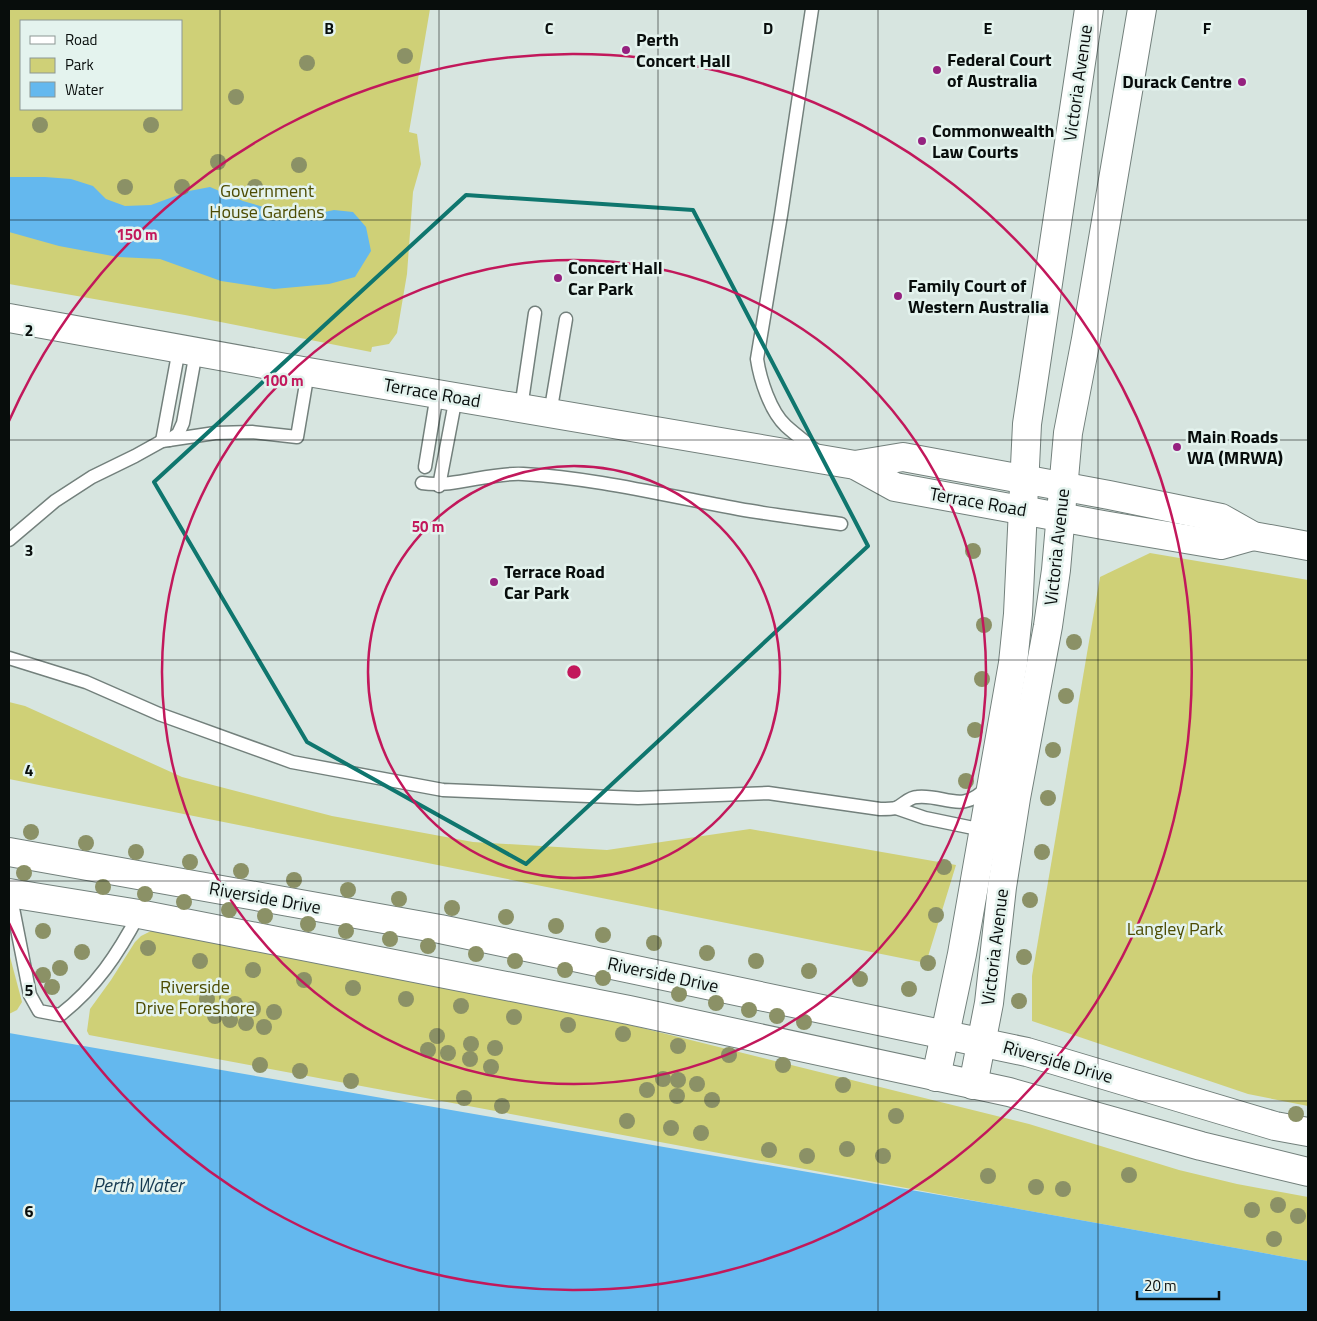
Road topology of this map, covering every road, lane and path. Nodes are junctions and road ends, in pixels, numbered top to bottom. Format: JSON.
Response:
{"nodes":[{"id":1,"x":812,"y":9,"type":"edge"},
{"id":2,"x":1089,"y":9,"type":"edge"},
{"id":3,"x":1142,"y":9,"type":"edge"},
{"id":4,"x":535,"y":314,"type":"dead end"},
{"id":5,"x":9,"y":318,"type":"edge"},
{"id":6,"x":566,"y":319,"type":"dead end"},
{"id":7,"x":188,"y":351,"type":"junction"},
{"id":8,"x":308,"y":372,"type":"junction"},
{"id":9,"x":447,"y":396,"type":"junction"},
{"id":10,"x":521,"y":408,"type":"junction"},
{"id":11,"x":550,"y":414,"type":"junction"},
{"id":12,"x":165,"y":441,"type":"junction"},
{"id":13,"x":829,"y":461,"type":"junction"},
{"id":14,"x":855,"y":465,"type":"junction"},
{"id":15,"x":425,"y":466,"type":"dead end"},
{"id":16,"x":1025,"y":479,"type":"junction"},
{"id":17,"x":422,"y":484,"type":"dead end"},
{"id":18,"x":439,"y":486,"type":"junction"},
{"id":19,"x":1063,"y":486,"type":"junction"},
{"id":20,"x":1023,"y":510,"type":"junction"},
{"id":21,"x":1061,"y":517,"type":"junction"},
{"id":22,"x":841,"y":524,"type":"dead end"},
{"id":23,"x":1253,"y":536,"type":"junction"},
{"id":24,"x":9,"y":540,"type":"edge"},
{"id":25,"x":1308,"y":546,"type":"edge"},
{"id":26,"x":9,"y":658,"type":"edge"},
{"id":27,"x":994,"y":772,"type":"junction"},
{"id":28,"x":896,"y":808,"type":"junction"},
{"id":29,"x":983,"y":830,"type":"junction"},
{"id":30,"x":9,"y":852,"type":"edge"},
{"id":31,"x":9,"y":893,"type":"edge"},
{"id":32,"x":139,"y":914,"type":"junction"},
{"id":33,"x":945,"y":1035,"type":"junction"},
{"id":34,"x":981,"y":1042,"type":"junction"},
{"id":35,"x":936,"y":1077,"type":"junction"},
{"id":36,"x":973,"y":1085,"type":"junction"},
{"id":37,"x":1308,"y":1132,"type":"edge"},
{"id":38,"x":1308,"y":1172,"type":"edge"}],
"edges":[{"from":1,"to":13,"type":"lane"},
{"from":2,"to":16,"type":"main road","name":"Victoria Avenue"},
{"from":3,"to":19,"type":"main road","name":"Victoria Avenue"},
{"from":4,"to":10,"type":"lane"},
{"from":5,"to":7,"type":"main road","name":"Terrace Road"},
{"from":6,"to":11,"type":"lane"},
{"from":7,"to":8,"type":"main road","name":"Terrace Road"},
{"from":7,"to":12,"type":"lane"},
{"from":7,"to":12,"type":"lane"},
{"from":8,"to":9,"type":"main road","name":"Terrace Road"},
{"from":8,"to":12,"type":"lane"},
{"from":9,"to":10,"type":"main road","name":"Terrace Road"},
{"from":9,"to":15,"type":"lane"},
{"from":9,"to":18,"type":"lane"},
{"from":10,"to":11,"type":"main road","name":"Terrace Road"},
{"from":11,"to":13,"type":"main road","name":"Terrace Road"},
{"from":12,"to":24,"type":"lane"},
{"from":13,"to":14,"type":"main road","name":"Terrace Road"},
{"from":14,"to":16,"type":"main road","name":"Terrace Road"},
{"from":14,"to":20,"type":"main road","name":"Terrace Road"},
{"from":16,"to":19,"type":"main road","name":"Terrace Road"},
{"from":16,"to":20,"type":"main road","name":"Victoria Avenue"},
{"from":17,"to":18,"type":"lane"},
{"from":18,"to":22,"type":"lane"},
{"from":19,"to":21,"type":"main road","name":"Victoria Avenue"},
{"from":19,"to":23,"type":"main road","name":"Terrace Road"},
{"from":20,"to":21,"type":"main road","name":"Terrace Road"},
{"from":20,"to":27,"type":"main road","name":"Victoria Avenue"},
{"from":21,"to":23,"type":"main road","name":"Terrace Road"},
{"from":21,"to":34,"type":"main road","name":"Victoria Avenue"},
{"from":23,"to":25,"type":"main road","name":"Terrace Road"},
{"from":26,"to":28,"type":"lane"},
{"from":27,"to":28,"type":"lane"},
{"from":27,"to":29,"type":"main road","name":"Victoria Avenue"},
{"from":28,"to":29,"type":"lane"},
{"from":29,"to":33,"type":"main road","name":"Victoria Avenue"},
{"from":30,"to":33,"type":"main road","name":"Riverside Drive"},
{"from":31,"to":32,"type":"main road"},
{"from":31,"to":32,"type":"lane"},
{"from":32,"to":35,"type":"main road"},
{"from":33,"to":34,"type":"main road","name":"Riverside Drive"},
{"from":33,"to":35,"type":"main road","name":"Victoria Avenue"},
{"from":34,"to":36,"type":"main road","name":"Victoria Avenue"},
{"from":34,"to":37,"type":"main road","name":"Riverside Drive"},
{"from":35,"to":36,"type":"main road"},
{"from":36,"to":38,"type":"main road"}]}
